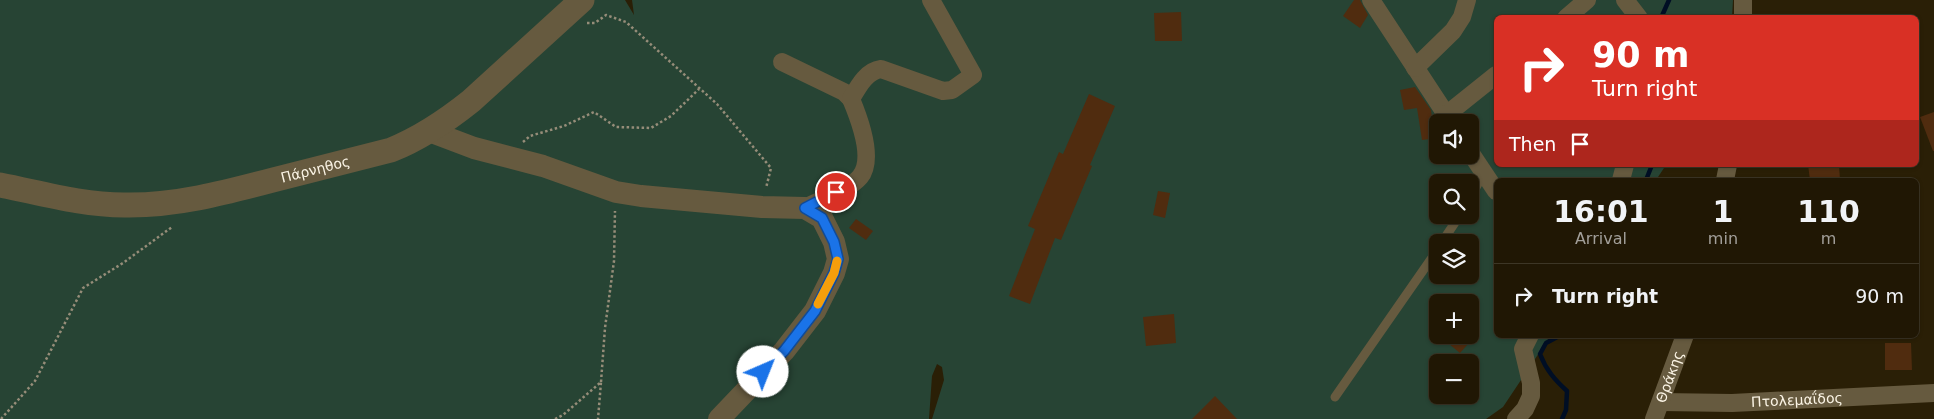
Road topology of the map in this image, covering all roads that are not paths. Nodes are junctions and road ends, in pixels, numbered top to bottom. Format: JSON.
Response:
{"nodes":[{"id":1,"x":931,"y":0,"type":"edge"},
{"id":2,"x":1371,"y":0,"type":"edge"},
{"id":3,"x":1467,"y":0,"type":"edge"},
{"id":4,"x":1587,"y":0,"type":"edge"},
{"id":5,"x":1625,"y":0,"type":"edge"},
{"id":6,"x":1743,"y":0,"type":"edge"},
{"id":7,"x":576,"y":6,"type":"edge"},
{"id":8,"x":1570,"y":15,"type":"edge"},
{"id":9,"x":1637,"y":15,"type":"edge"},
{"id":10,"x":1743,"y":15,"type":"edge"},
{"id":11,"x":782,"y":62,"type":"dead end"},
{"id":12,"x":1415,"y":68,"type":"junction"},
{"id":13,"x":1494,"y":78,"type":"edge"},
{"id":14,"x":851,"y":98,"type":"junction"},
{"id":15,"x":1446,"y":114,"type":"edge"},
{"id":16,"x":1454,"y":114,"type":"edge"},
{"id":17,"x":429,"y":131,"type":"junction"},
{"id":18,"x":1478,"y":164,"type":"edge"},
{"id":19,"x":1484,"y":173,"type":"junction"},
{"id":20,"x":1479,"y":182,"type":"edge"},
{"id":21,"x":0,"y":185,"type":"edge"},
{"id":22,"x":1494,"y":188,"type":"edge"},
{"id":23,"x":805,"y":208,"type":"junction"},
{"id":24,"x":1429,"y":262,"type":"edge"},
{"id":25,"x":1528,"y":338,"type":"edge"},
{"id":26,"x":1684,"y":338,"type":"edge"},
{"id":27,"x":1934,"y":393,"type":"edge"},
{"id":28,"x":1335,"y":397,"type":"dead end"},
{"id":29,"x":1661,"y":402,"type":"junction"},
{"id":30,"x":719,"y":419,"type":"edge"},
{"id":31,"x":1516,"y":419,"type":"edge"},
{"id":32,"x":1654,"y":419,"type":"edge"}],
"edges":[{"from":1,"to":14,"type":"street"},
{"from":2,"to":12,"type":"street"},
{"from":3,"to":12,"type":"street"},
{"from":4,"to":8,"type":"street"},
{"from":5,"to":9,"type":"street"},
{"from":6,"to":10,"type":"street"},
{"from":7,"to":17,"type":"main road","name":"Πάρνηθος"},
{"from":11,"to":14,"type":"street"},
{"from":12,"to":15,"type":"street"},
{"from":13,"to":16,"type":"street"},
{"from":14,"to":23,"type":"street"},
{"from":17,"to":21,"type":"main road","name":"Πάρνηθος"},
{"from":17,"to":23,"type":"street"},
{"from":18,"to":19,"type":"street"},
{"from":19,"to":20,"type":"lane"},
{"from":19,"to":22,"type":"street"},
{"from":23,"to":30,"type":"street"},
{"from":24,"to":28,"type":"lane"},
{"from":25,"to":31,"type":"street"},
{"from":26,"to":29,"type":"street","name":"Θράκης"},
{"from":27,"to":29,"type":"street","name":"Πτολεμαΐδος"},
{"from":29,"to":32,"type":"street","name":"Θράκης"}]}
